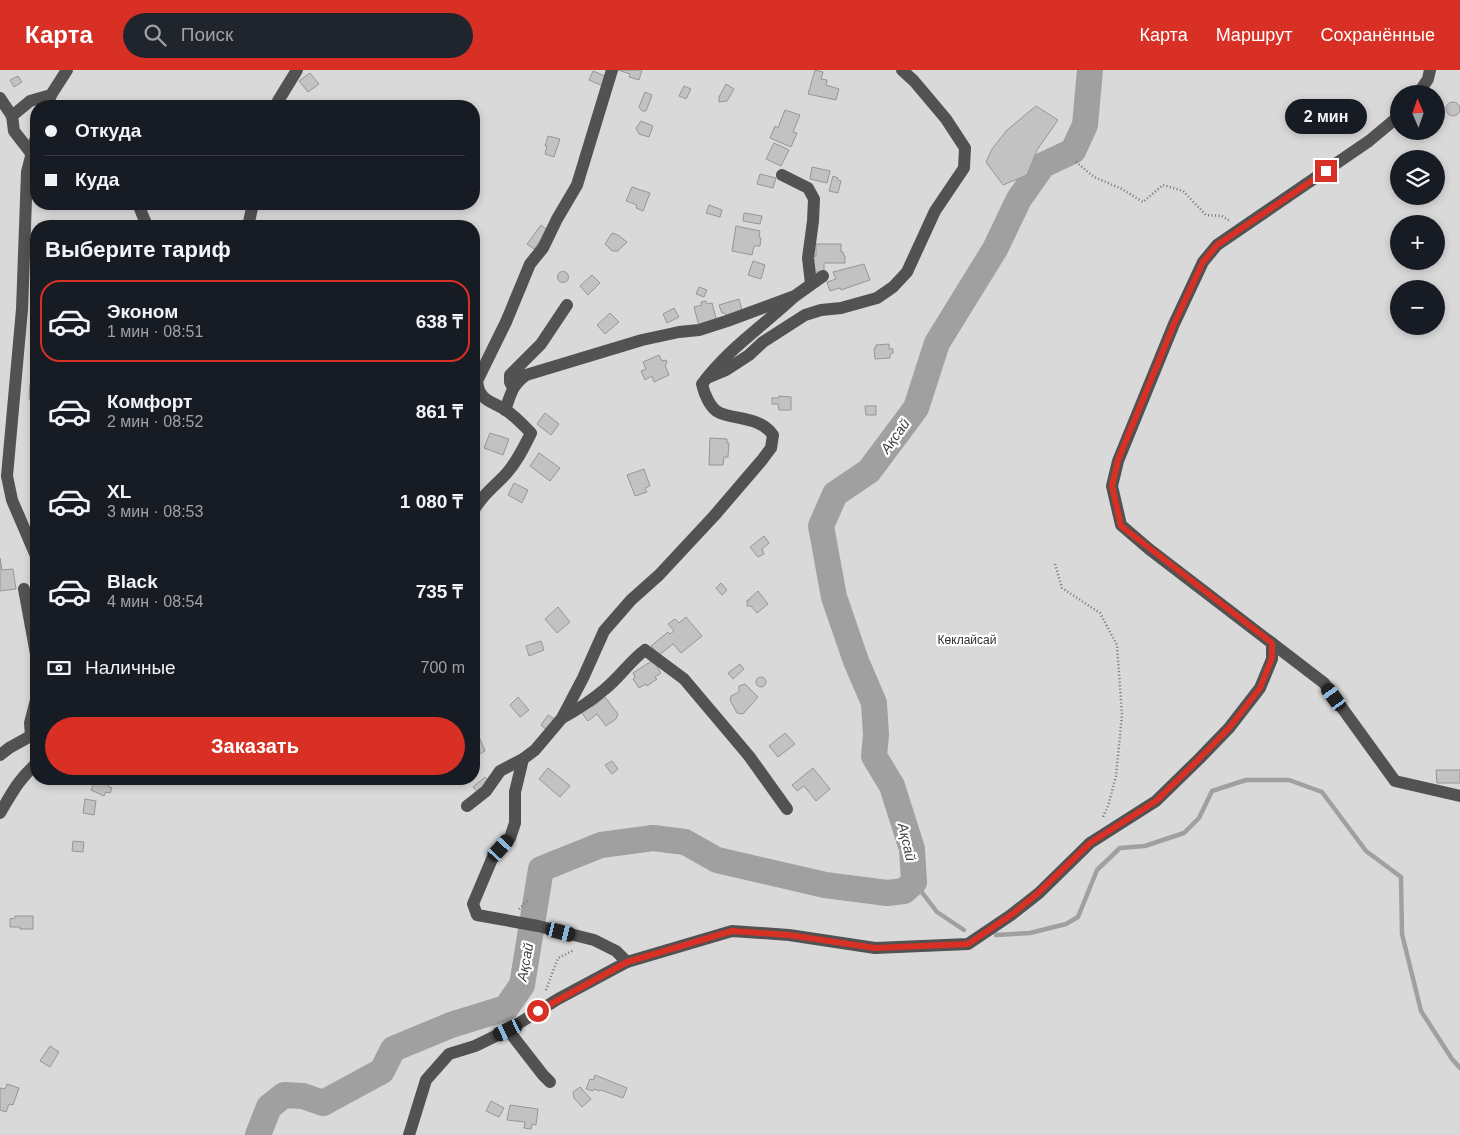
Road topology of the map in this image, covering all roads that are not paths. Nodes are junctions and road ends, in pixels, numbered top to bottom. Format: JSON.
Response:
{"nodes":[{"id":1,"x":67,"y":70,"type":"edge"},
{"id":2,"x":297,"y":70,"type":"edge"},
{"id":3,"x":612,"y":70,"type":"edge"},
{"id":4,"x":902,"y":70,"type":"edge"},
{"id":5,"x":1430,"y":70,"type":"edge"},
{"id":6,"x":1424,"y":85,"type":"edge"},
{"id":7,"x":0,"y":98,"type":"edge"},
{"id":8,"x":50,"y":100,"type":"edge"},
{"id":9,"x":279,"y":100,"type":"edge"},
{"id":10,"x":30,"y":101,"type":"edge"},
{"id":11,"x":12,"y":116,"type":"junction"},
{"id":12,"x":1390,"y":124,"type":"edge"},
{"id":13,"x":30,"y":152,"type":"edge"},
{"id":14,"x":30,"y":158,"type":"edge"},
{"id":15,"x":782,"y":175,"type":"dead end"},
{"id":16,"x":30,"y":194,"type":"edge"},
{"id":17,"x":30,"y":210,"type":"edge"},
{"id":18,"x":824,"y":276,"type":"dead end"},
{"id":19,"x":811,"y":284,"type":"junction"},
{"id":20,"x":795,"y":296,"type":"junction"},
{"id":21,"x":568,"y":305,"type":"dead end"},
{"id":22,"x":480,"y":375,"type":"edge"},
{"id":23,"x":707,"y":378,"type":"junction"},
{"id":24,"x":513,"y":388,"type":"junction"},
{"id":25,"x":480,"y":392,"type":"edge"},
{"id":26,"x":505,"y":410,"type":"junction"},
{"id":27,"x":480,"y":502,"type":"edge"},
{"id":28,"x":30,"y":542,"type":"edge"},
{"id":29,"x":24,"y":589,"type":"dead end"},
{"id":30,"x":30,"y":622,"type":"edge"},
{"id":31,"x":1272,"y":643,"type":"junction"},
{"id":32,"x":562,"y":718,"type":"junction"},
{"id":33,"x":30,"y":736,"type":"edge"},
{"id":34,"x":0,"y":755,"type":"edge"},
{"id":35,"x":523,"y":759,"type":"junction"},
{"id":36,"x":30,"y":769,"type":"edge"},
{"id":37,"x":1460,"y":796,"type":"edge"},
{"id":38,"x":467,"y":806,"type":"dead end"},
{"id":39,"x":787,"y":809,"type":"dead end"},
{"id":40,"x":0,"y":813,"type":"edge"},
{"id":41,"x":627,"y":962,"type":"junction"},
{"id":42,"x":508,"y":1030,"type":"junction"},
{"id":43,"x":550,"y":1082,"type":"dead end"},
{"id":44,"x":409,"y":1135,"type":"edge"}],
"edges":[{"from":1,"to":8,"type":"street"},
{"from":2,"to":9,"type":"street"},
{"from":3,"to":22,"type":"street"},
{"from":4,"to":23,"type":"street"},
{"from":5,"to":6,"type":"street"},
{"from":7,"to":11,"type":"street"},
{"from":10,"to":11,"type":"street"},
{"from":11,"to":13,"type":"street"},
{"from":12,"to":31,"type":"street"},
{"from":14,"to":16,"type":"street"},
{"from":15,"to":19,"type":"street"},
{"from":17,"to":28,"type":"street"},
{"from":18,"to":19,"type":"street"},
{"from":19,"to":20,"type":"street"},
{"from":20,"to":23,"type":"street"},
{"from":20,"to":24,"type":"street"},
{"from":21,"to":24,"type":"street"},
{"from":23,"to":32,"type":"street"},
{"from":24,"to":26,"type":"street"},
{"from":25,"to":26,"type":"street"},
{"from":26,"to":27,"type":"street"},
{"from":29,"to":30,"type":"street"},
{"from":31,"to":37,"type":"street"},
{"from":31,"to":41,"type":"street"},
{"from":32,"to":35,"type":"street"},
{"from":32,"to":39,"type":"street"},
{"from":33,"to":34,"type":"street"},
{"from":35,"to":38,"type":"street"},
{"from":35,"to":41,"type":"street"},
{"from":36,"to":40,"type":"street"},
{"from":41,"to":42,"type":"street"},
{"from":42,"to":43,"type":"street"},
{"from":42,"to":44,"type":"street"}]}
